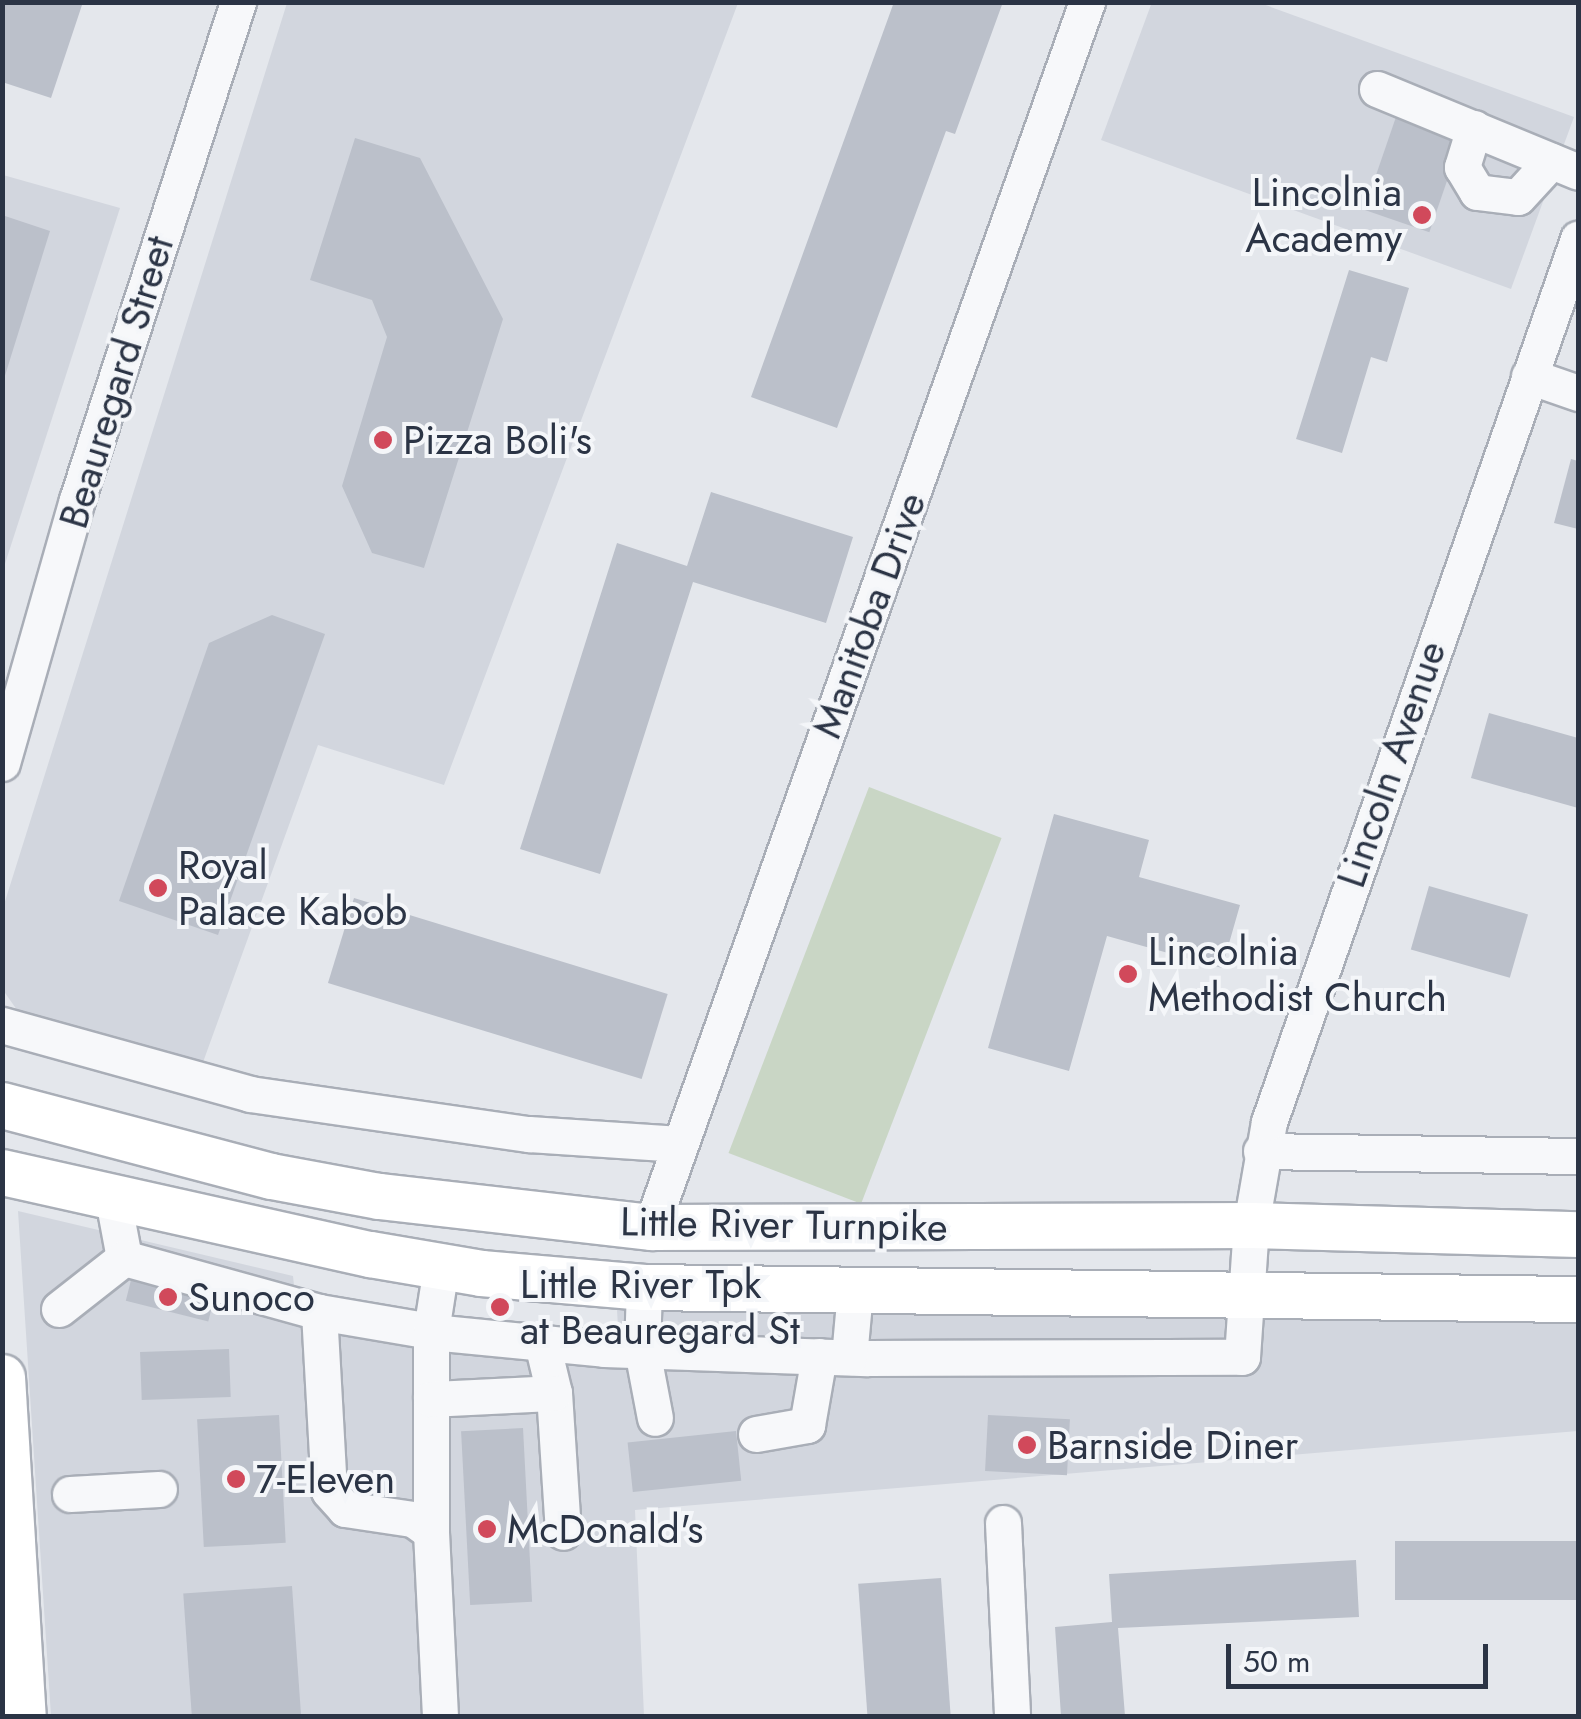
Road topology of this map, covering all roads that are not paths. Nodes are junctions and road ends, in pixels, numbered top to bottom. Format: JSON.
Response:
{"nodes":[{"id":1,"x":238,"y":2,"type":"edge"},
{"id":2,"x":1087,"y":2,"type":"edge"},
{"id":3,"x":1377,"y":90,"type":"dead end"},
{"id":4,"x":1474,"y":128,"type":"junction"},
{"id":5,"x":1565,"y":167,"type":"edge"},
{"id":6,"x":1578,"y":239,"type":"edge"},
{"id":7,"x":1529,"y":376,"type":"junction"},
{"id":8,"x":1578,"y":393,"type":"edge"},
{"id":9,"x":2,"y":763,"type":"edge"},
{"id":10,"x":2,"y":1024,"type":"edge"},
{"id":11,"x":2,"y":1105,"type":"edge"},
{"id":12,"x":680,"y":1144,"type":"junction"},
{"id":13,"x":1261,"y":1151,"type":"junction"},
{"id":14,"x":1578,"y":1156,"type":"edge"},
{"id":15,"x":2,"y":1172,"type":"edge"},
{"id":16,"x":113,"y":1199,"type":"junction"},
{"id":17,"x":1250,"y":1225,"type":"junction"},
{"id":18,"x":651,"y":1227,"type":"junction"},
{"id":19,"x":1578,"y":1234,"type":"edge"},
{"id":20,"x":124,"y":1258,"type":"junction"},
{"id":21,"x":442,"y":1267,"type":"junction"},
{"id":22,"x":644,"y":1286,"type":"junction"},
{"id":23,"x":855,"y":1291,"type":"junction"},
{"id":24,"x":1247,"y":1298,"type":"junction"},
{"id":25,"x":1578,"y":1299,"type":"edge"},
{"id":26,"x":60,"y":1309,"type":"dead end"},
{"id":27,"x":319,"y":1312,"type":"junction"},
{"id":28,"x":432,"y":1331,"type":"junction"},
{"id":29,"x":542,"y":1343,"type":"junction"},
{"id":30,"x":642,"y":1350,"type":"junction"},
{"id":31,"x":834,"y":1356,"type":"junction"},
{"id":32,"x":2,"y":1377,"type":"edge"},
{"id":33,"x":554,"y":1393,"type":"junction"},
{"id":34,"x":431,"y":1399,"type":"junction"},
{"id":35,"x":655,"y":1418,"type":"dead end"},
{"id":36,"x":756,"y":1434,"type":"dead end"},
{"id":37,"x":159,"y":1489,"type":"dead end"},
{"id":38,"x":70,"y":1494,"type":"dead end"},
{"id":39,"x":1003,"y":1523,"type":"dead end"},
{"id":40,"x":431,"y":1532,"type":"junction"},
{"id":41,"x":563,"y":1532,"type":"dead end"},
{"id":42,"x":23,"y":1716,"type":"edge"},
{"id":43,"x":440,"y":1716,"type":"edge"},
{"id":44,"x":1012,"y":1716,"type":"edge"}],
"edges":[{"from":1,"to":9,"type":"street","name":"Beauregard Street"},
{"from":2,"to":12,"type":"street","name":"Manitoba Drive"},
{"from":3,"to":4,"type":"street"},
{"from":4,"to":5,"type":"street"},
{"from":4,"to":5,"type":"street"},
{"from":6,"to":7,"type":"street","name":"Lincoln Avenue"},
{"from":7,"to":8,"type":"street"},
{"from":7,"to":13,"type":"street","name":"Lincoln Avenue"},
{"from":10,"to":12,"type":"street"},
{"from":11,"to":18,"type":"main road","name":"Little River Turnpike"},
{"from":12,"to":18,"type":"street","name":"Manitoba Drive"},
{"from":13,"to":14,"type":"street"},
{"from":13,"to":17,"type":"street","name":"Lincoln Avenue"},
{"from":15,"to":16,"type":"main road","name":"Little River Turnpike"},
{"from":16,"to":20,"type":"street"},
{"from":16,"to":21,"type":"main road","name":"Little River Turnpike"},
{"from":17,"to":18,"type":"main road","name":"Little River Turnpike"},
{"from":17,"to":19,"type":"main road","name":"Little River Turnpike"},
{"from":17,"to":24,"type":"street","name":"Lincoln Avenue"},
{"from":20,"to":26,"type":"street"},
{"from":20,"to":27,"type":"street"},
{"from":21,"to":22,"type":"main road","name":"Little River Turnpike"},
{"from":21,"to":28,"type":"street"},
{"from":22,"to":23,"type":"main road","name":"Little River Turnpike"},
{"from":22,"to":30,"type":"street"},
{"from":23,"to":24,"type":"main road","name":"Little River Turnpike"},
{"from":23,"to":31,"type":"street"},
{"from":24,"to":25,"type":"main road","name":"Little River Turnpike"},
{"from":24,"to":31,"type":"street","name":"Lincoln Avenue"},
{"from":27,"to":28,"type":"street"},
{"from":27,"to":40,"type":"street"},
{"from":28,"to":29,"type":"street"},
{"from":28,"to":34,"type":"street"},
{"from":29,"to":30,"type":"street"},
{"from":29,"to":33,"type":"street"},
{"from":30,"to":31,"type":"street"},
{"from":30,"to":35,"type":"street"},
{"from":31,"to":36,"type":"street"},
{"from":32,"to":42,"type":"main road"},
{"from":33,"to":34,"type":"street"},
{"from":33,"to":41,"type":"street"},
{"from":34,"to":40,"type":"street"},
{"from":37,"to":38,"type":"street"},
{"from":39,"to":44,"type":"street"},
{"from":40,"to":43,"type":"street"}]}
